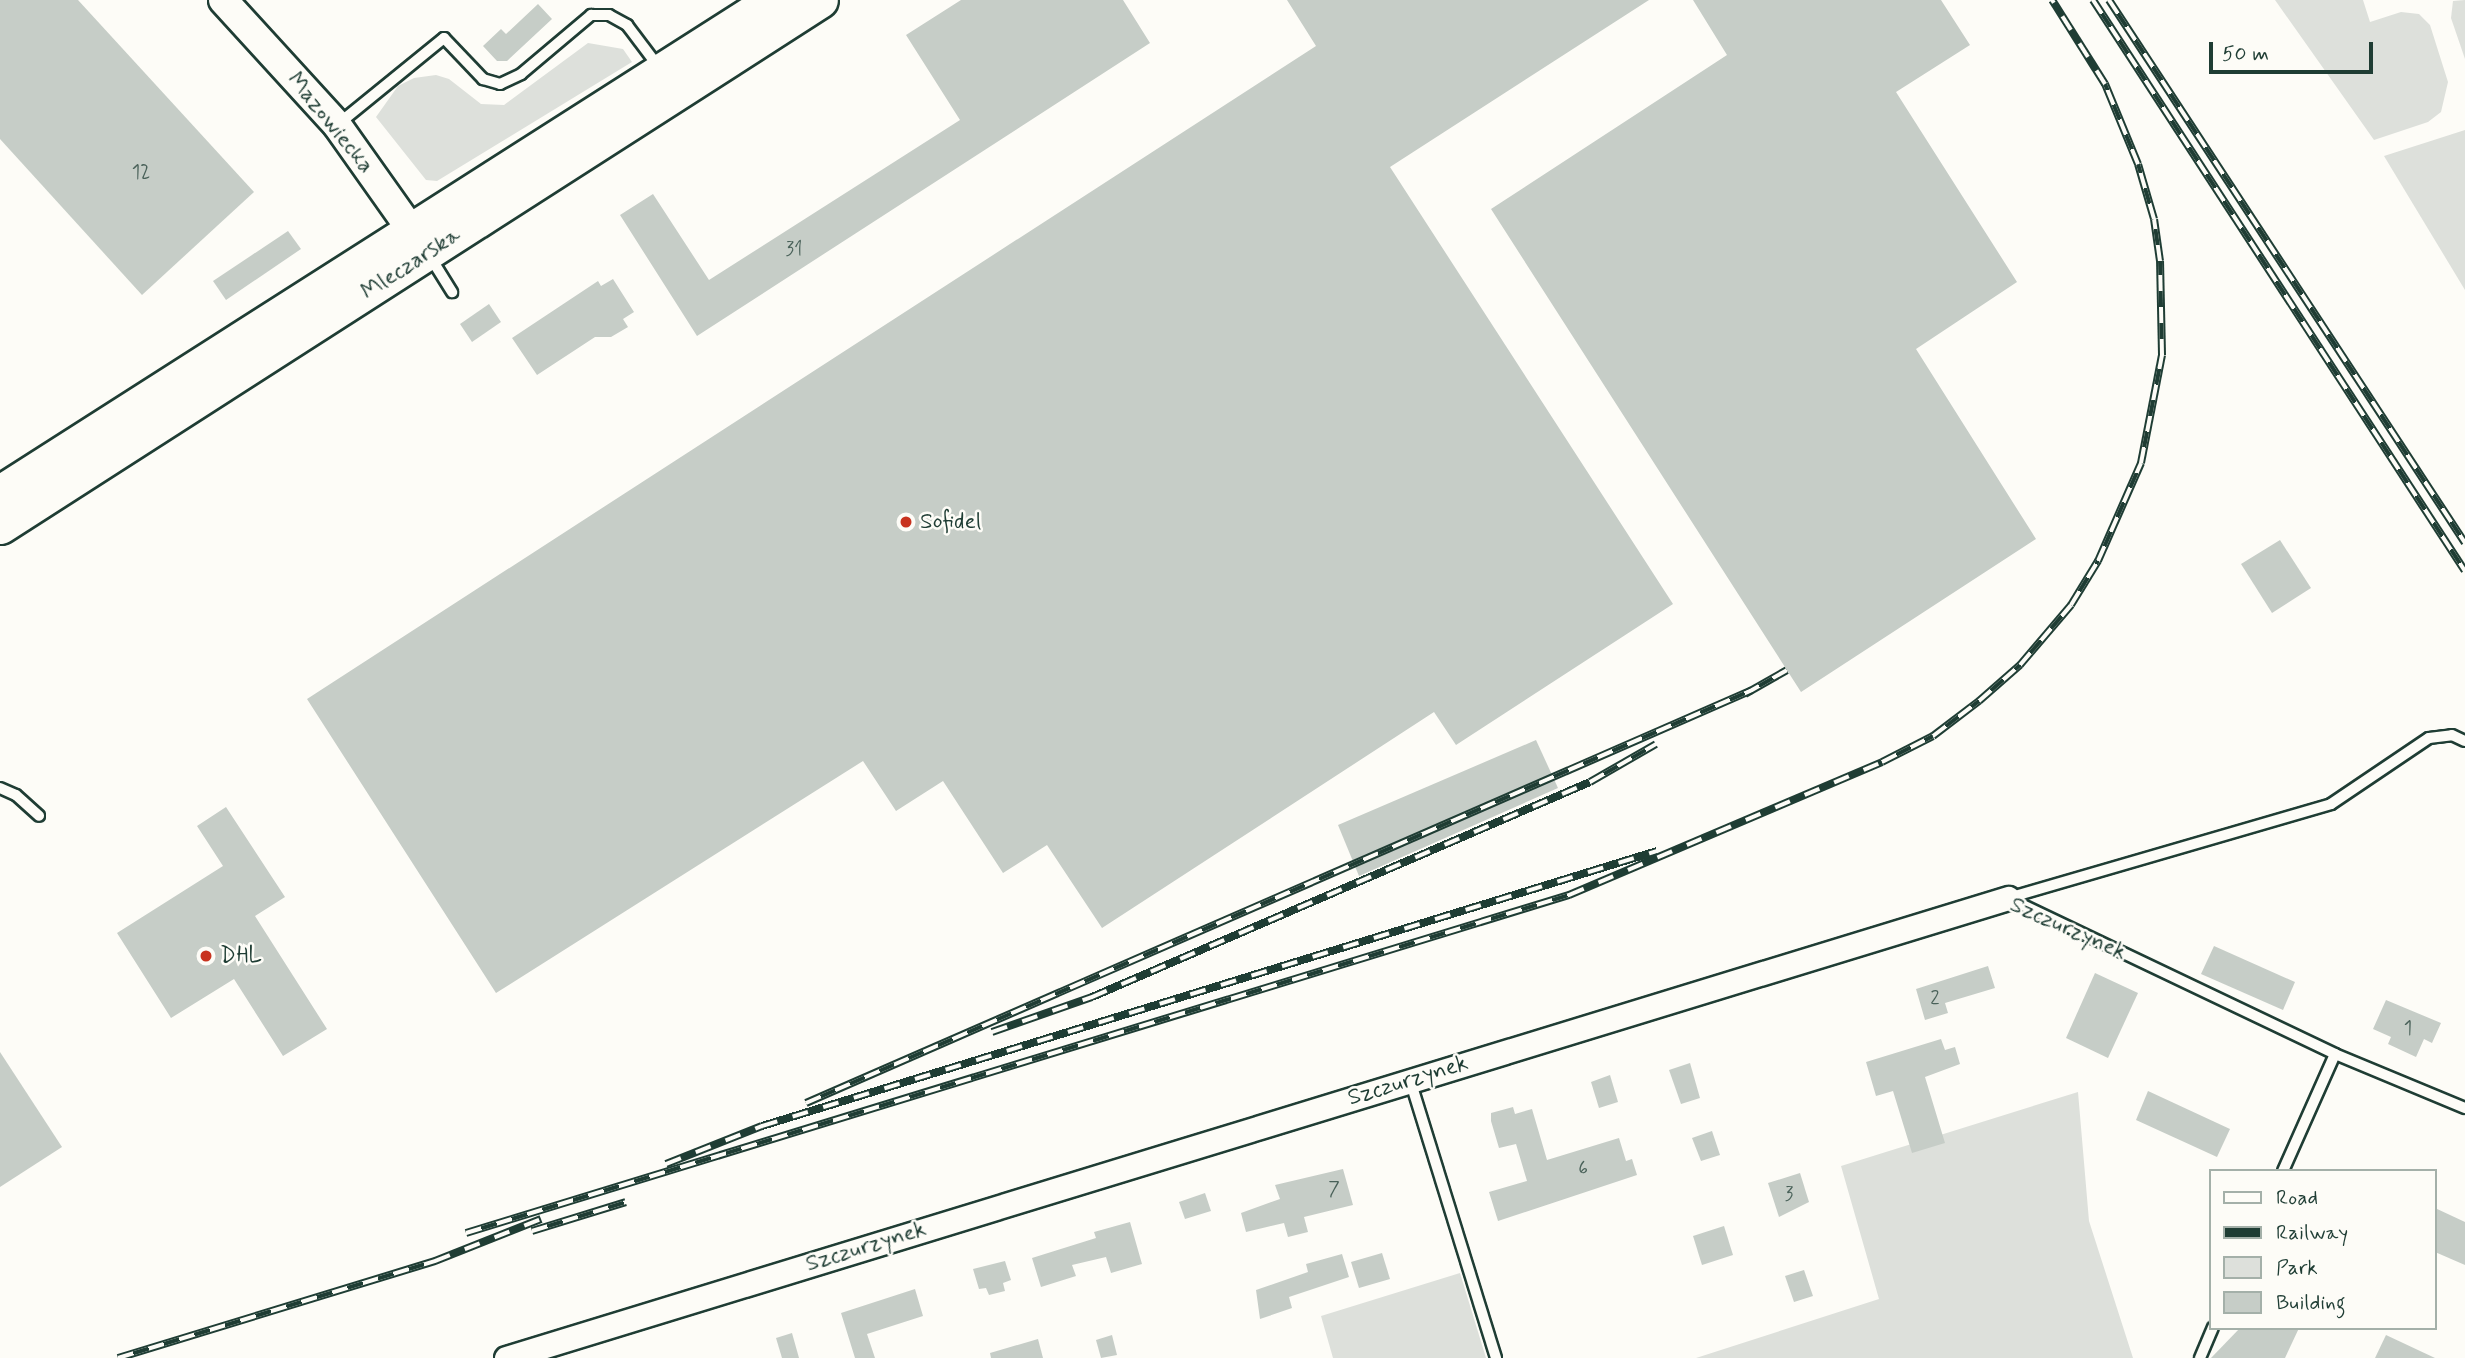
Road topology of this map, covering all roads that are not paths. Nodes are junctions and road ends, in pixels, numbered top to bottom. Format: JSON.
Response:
{"nodes":[{"id":1,"x":223,"y":0,"type":"edge"},
{"id":2,"x":772,"y":0,"type":"edge"},
{"id":3,"x":820,"y":0,"type":"edge"},
{"id":4,"x":670,"y":83,"type":"junction"},
{"id":5,"x":337,"y":125,"type":"junction"},
{"id":6,"x":420,"y":242,"type":"junction"},
{"id":7,"x":452,"y":292,"type":"dead end"},
{"id":8,"x":0,"y":493,"type":"edge"},
{"id":9,"x":0,"y":526,"type":"edge"},
{"id":10,"x":2465,"y":741,"type":"edge"},
{"id":11,"x":0,"y":788,"type":"edge"},
{"id":12,"x":39,"y":816,"type":"dead end"},
{"id":13,"x":2008,"y":898,"type":"junction"},
{"id":14,"x":2335,"y":1054,"type":"junction"},
{"id":15,"x":1410,"y":1080,"type":"junction"},
{"id":16,"x":2465,"y":1108,"type":"edge"},
{"id":17,"x":2284,"y":1169,"type":"edge"},
{"id":18,"x":2212,"y":1330,"type":"edge"},
{"id":19,"x":506,"y":1358,"type":"edge"},
{"id":20,"x":1496,"y":1358,"type":"edge"},
{"id":21,"x":2200,"y":1358,"type":"edge"}],
"edges":[{"from":1,"to":5,"type":"street","name":"Mazowiecka"},
{"from":2,"to":4,"type":"main road","name":"Mleczarska"},
{"from":3,"to":4,"type":"main road","name":"Mleczarska"},
{"from":4,"to":5,"type":"lane"},
{"from":4,"to":6,"type":"main road","name":"Mleczarska"},
{"from":5,"to":6,"type":"street","name":"Mazowiecka"},
{"from":6,"to":7,"type":"lane"},
{"from":6,"to":8,"type":"main road","name":"Mleczarska"},
{"from":6,"to":9,"type":"main road","name":"Mleczarska"},
{"from":10,"to":13,"type":"lane"},
{"from":11,"to":12,"type":"lane"},
{"from":13,"to":14,"type":"lane","name":"Szczurzynek"},
{"from":13,"to":15,"type":"street","name":"Szczurzynek"},
{"from":14,"to":16,"type":"lane","name":"Szczurzynek"},
{"from":14,"to":17,"type":"lane"},
{"from":15,"to":19,"type":"street","name":"Szczurzynek"},
{"from":15,"to":20,"type":"lane"},
{"from":18,"to":21,"type":"lane"}]}
